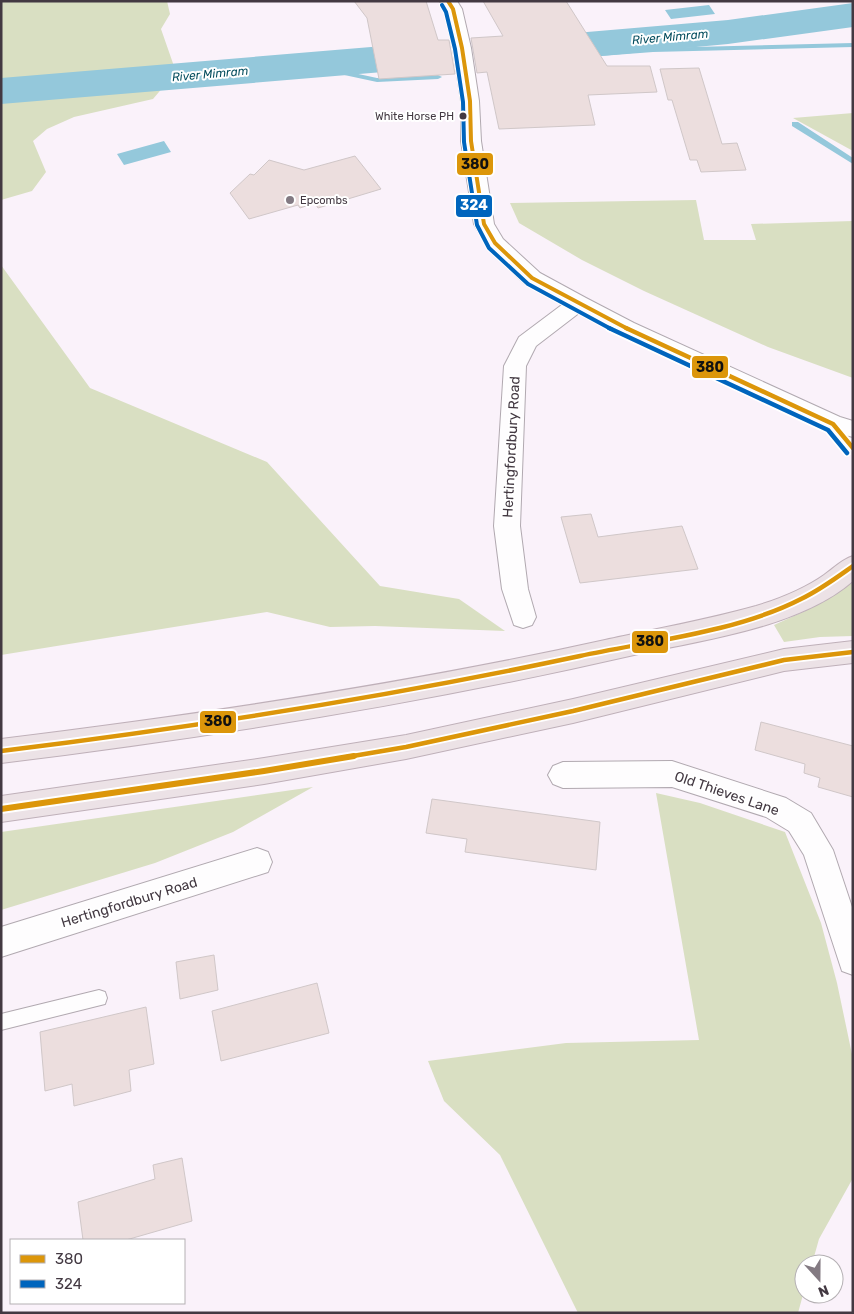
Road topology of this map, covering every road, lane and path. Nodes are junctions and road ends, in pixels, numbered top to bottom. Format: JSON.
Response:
{"nodes":[{"id":1,"x":448,"y":1,"type":"edge"},
{"id":2,"x":578,"y":303,"type":"junction"},
{"id":3,"x":843,"y":427,"type":"edge"},
{"id":4,"x":853,"y":448,"type":"edge"},
{"id":5,"x":853,"y":566,"type":"edge"},
{"id":6,"x":523,"y":617,"type":"dead end"},
{"id":7,"x":853,"y":652,"type":"edge"},
{"id":8,"x":1,"y":751,"type":"edge"},
{"id":9,"x":563,"y":775,"type":"dead end"},
{"id":10,"x":1,"y":808,"type":"edge"},
{"id":11,"x":257,"y":862,"type":"dead end"},
{"id":12,"x":1,"y":942,"type":"edge"},
{"id":13,"x":853,"y":960,"type":"edge"},
{"id":14,"x":98,"y":998,"type":"dead end"},
{"id":15,"x":1,"y":1022,"type":"edge"}],
"edges":[{"from":1,"to":2,"type":"street"},
{"from":2,"to":3,"type":"street"},
{"from":2,"to":6,"type":"street","name":"Hertingfordbury Road"},
{"from":3,"to":4,"type":"street"},
{"from":5,"to":8,"type":"highway"},
{"from":7,"to":10,"type":"highway"},
{"from":9,"to":13,"type":"street","name":"Old Thieves Lane"},
{"from":11,"to":12,"type":"street","name":"Hertingfordbury Road"},
{"from":14,"to":15,"type":"lane"}]}
